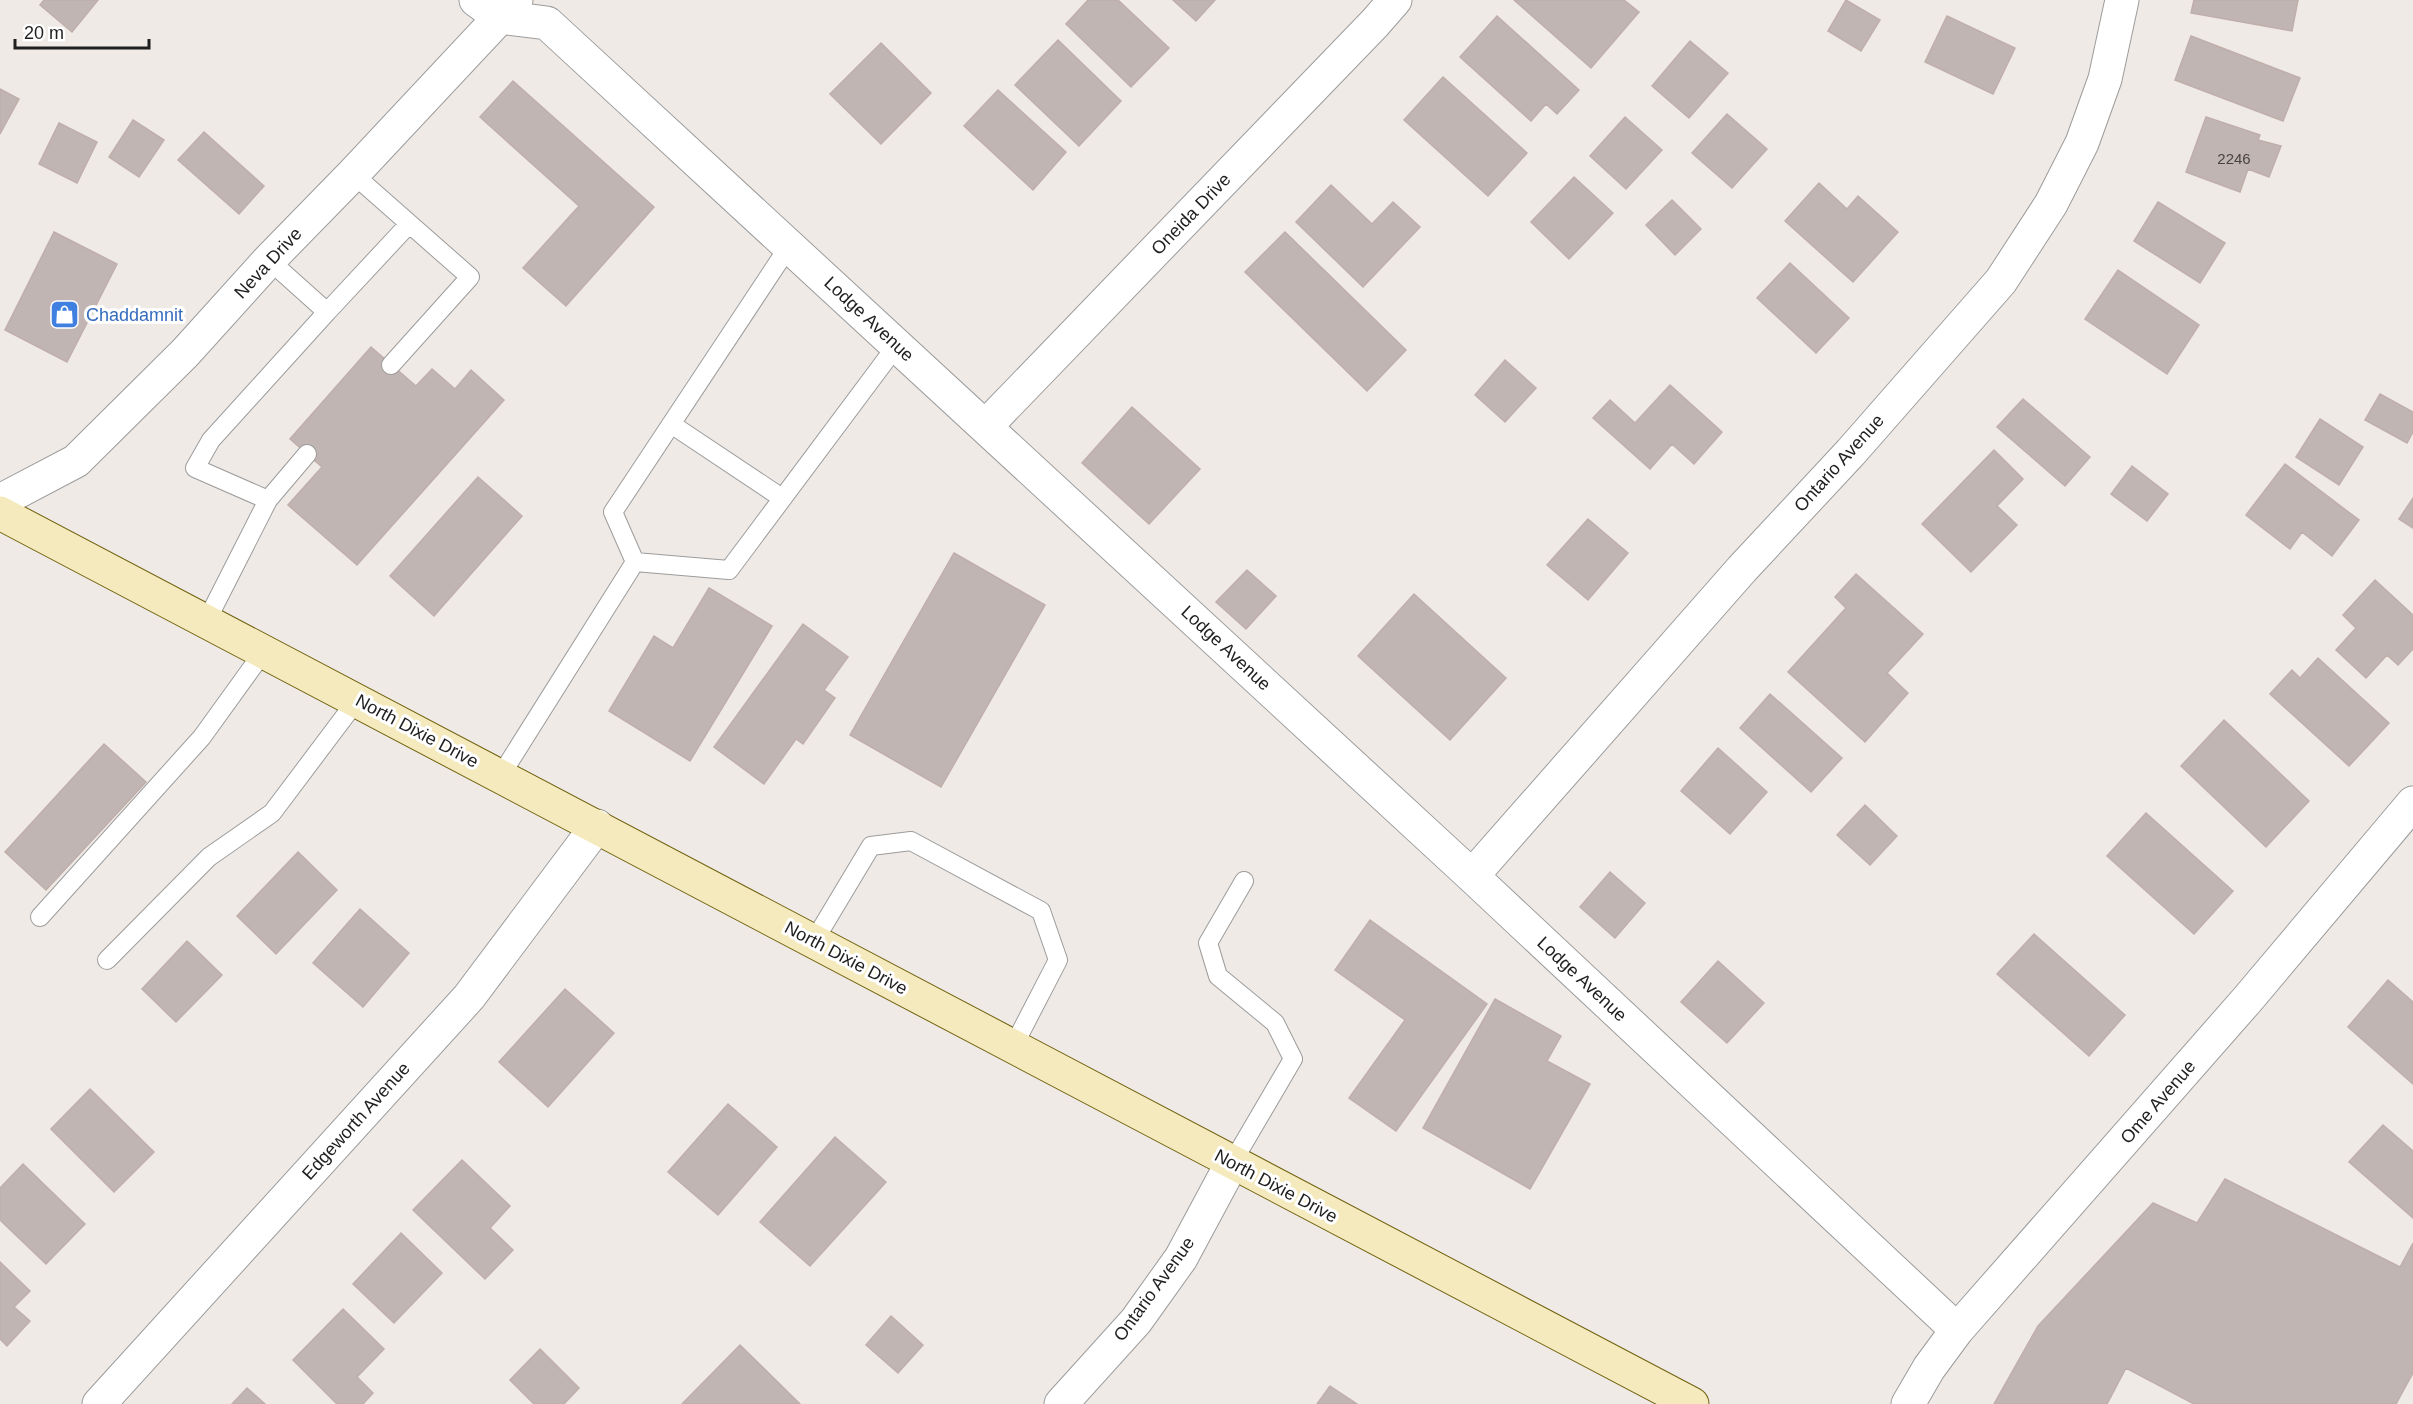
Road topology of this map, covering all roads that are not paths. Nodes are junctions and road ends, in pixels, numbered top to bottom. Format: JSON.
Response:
{"nodes":[{"id":1,"x":1395,"y":0,"type":"edge"},
{"id":2,"x":2122,"y":0,"type":"edge"},
{"id":3,"x":497,"y":6,"type":"edge"},
{"id":4,"x":353,"y":174,"type":"junction"},
{"id":5,"x":409,"y":224,"type":"junction"},
{"id":6,"x":789,"y":246,"type":"junction"},
{"id":7,"x":269,"y":260,"type":"junction"},
{"id":8,"x":327,"y":312,"type":"junction"},
{"id":9,"x":897,"y":345,"type":"junction"},
{"id":10,"x":391,"y":365,"type":"dead end"},
{"id":11,"x":671,"y":424,"type":"junction"},
{"id":12,"x":986,"y":426,"type":"junction"},
{"id":13,"x":307,"y":454,"type":"dead end"},
{"id":14,"x":782,"y":498,"type":"junction"},
{"id":15,"x":268,"y":500,"type":"junction"},
{"id":16,"x":0,"y":501,"type":"edge"},
{"id":17,"x":0,"y":513,"type":"edge"},
{"id":18,"x":635,"y":562,"type":"junction"},
{"id":19,"x":206,"y":622,"type":"junction"},
{"id":20,"x":264,"y":651,"type":"junction"},
{"id":21,"x":357,"y":700,"type":"junction"},
{"id":22,"x":501,"y":775,"type":"junction"},
{"id":23,"x":2413,"y":803,"type":"edge"},
{"id":24,"x":597,"y":826,"type":"junction"},
{"id":25,"x":1472,"y":876,"type":"junction"},
{"id":26,"x":1244,"y":881,"type":"dead end"},
{"id":27,"x":40,"y":916,"type":"dead end"},
{"id":28,"x":814,"y":941,"type":"junction"},
{"id":29,"x":106,"y":960,"type":"dead end"},
{"id":30,"x":1013,"y":1047,"type":"junction"},
{"id":31,"x":1232,"y":1163,"type":"junction"},
{"id":32,"x":1957,"y":1330,"type":"junction"},
{"id":33,"x":99,"y":1404,"type":"edge"},
{"id":34,"x":1061,"y":1404,"type":"edge"},
{"id":35,"x":1692,"y":1404,"type":"edge"},
{"id":36,"x":1908,"y":1404,"type":"edge"}],
"edges":[{"from":1,"to":12,"type":"street","name":"Oneida Drive"},
{"from":2,"to":25,"type":"street","name":"Ontario Avenue"},
{"from":3,"to":4,"type":"street","name":"Neva Drive"},
{"from":3,"to":6,"type":"street","name":"Lodge Avenue"},
{"from":4,"to":5,"type":"lane"},
{"from":4,"to":7,"type":"street","name":"Neva Drive"},
{"from":5,"to":8,"type":"lane"},
{"from":5,"to":10,"type":"lane"},
{"from":6,"to":9,"type":"street","name":"Lodge Avenue"},
{"from":6,"to":11,"type":"lane"},
{"from":7,"to":8,"type":"lane"},
{"from":7,"to":16,"type":"street","name":"Neva Drive"},
{"from":8,"to":15,"type":"lane"},
{"from":9,"to":12,"type":"street","name":"Lodge Avenue"},
{"from":9,"to":14,"type":"lane"},
{"from":11,"to":14,"type":"lane"},
{"from":11,"to":18,"type":"lane"},
{"from":12,"to":25,"type":"street","name":"Lodge Avenue"},
{"from":13,"to":15,"type":"lane"},
{"from":14,"to":18,"type":"lane"},
{"from":15,"to":19,"type":"lane"},
{"from":17,"to":19,"type":"main road","name":"North Dixie Drive"},
{"from":18,"to":22,"type":"lane"},
{"from":19,"to":20,"type":"main road","name":"North Dixie Drive"},
{"from":20,"to":21,"type":"main road","name":"North Dixie Drive"},
{"from":20,"to":27,"type":"lane"},
{"from":21,"to":22,"type":"main road","name":"North Dixie Drive"},
{"from":21,"to":29,"type":"lane"},
{"from":22,"to":24,"type":"main road","name":"North Dixie Drive"},
{"from":23,"to":32,"type":"street","name":"Ome Avenue"},
{"from":24,"to":28,"type":"main road","name":"North Dixie Drive"},
{"from":24,"to":33,"type":"street","name":"Edgeworth Avenue"},
{"from":25,"to":32,"type":"street","name":"Lodge Avenue"},
{"from":26,"to":31,"type":"lane"},
{"from":28,"to":30,"type":"main road","name":"North Dixie Drive"},
{"from":28,"to":30,"type":"lane"},
{"from":30,"to":31,"type":"main road","name":"North Dixie Drive"},
{"from":31,"to":34,"type":"street","name":"Ontario Avenue"},
{"from":31,"to":35,"type":"main road","name":"North Dixie Drive"},
{"from":32,"to":36,"type":"street","name":"Ome Avenue"}]}
